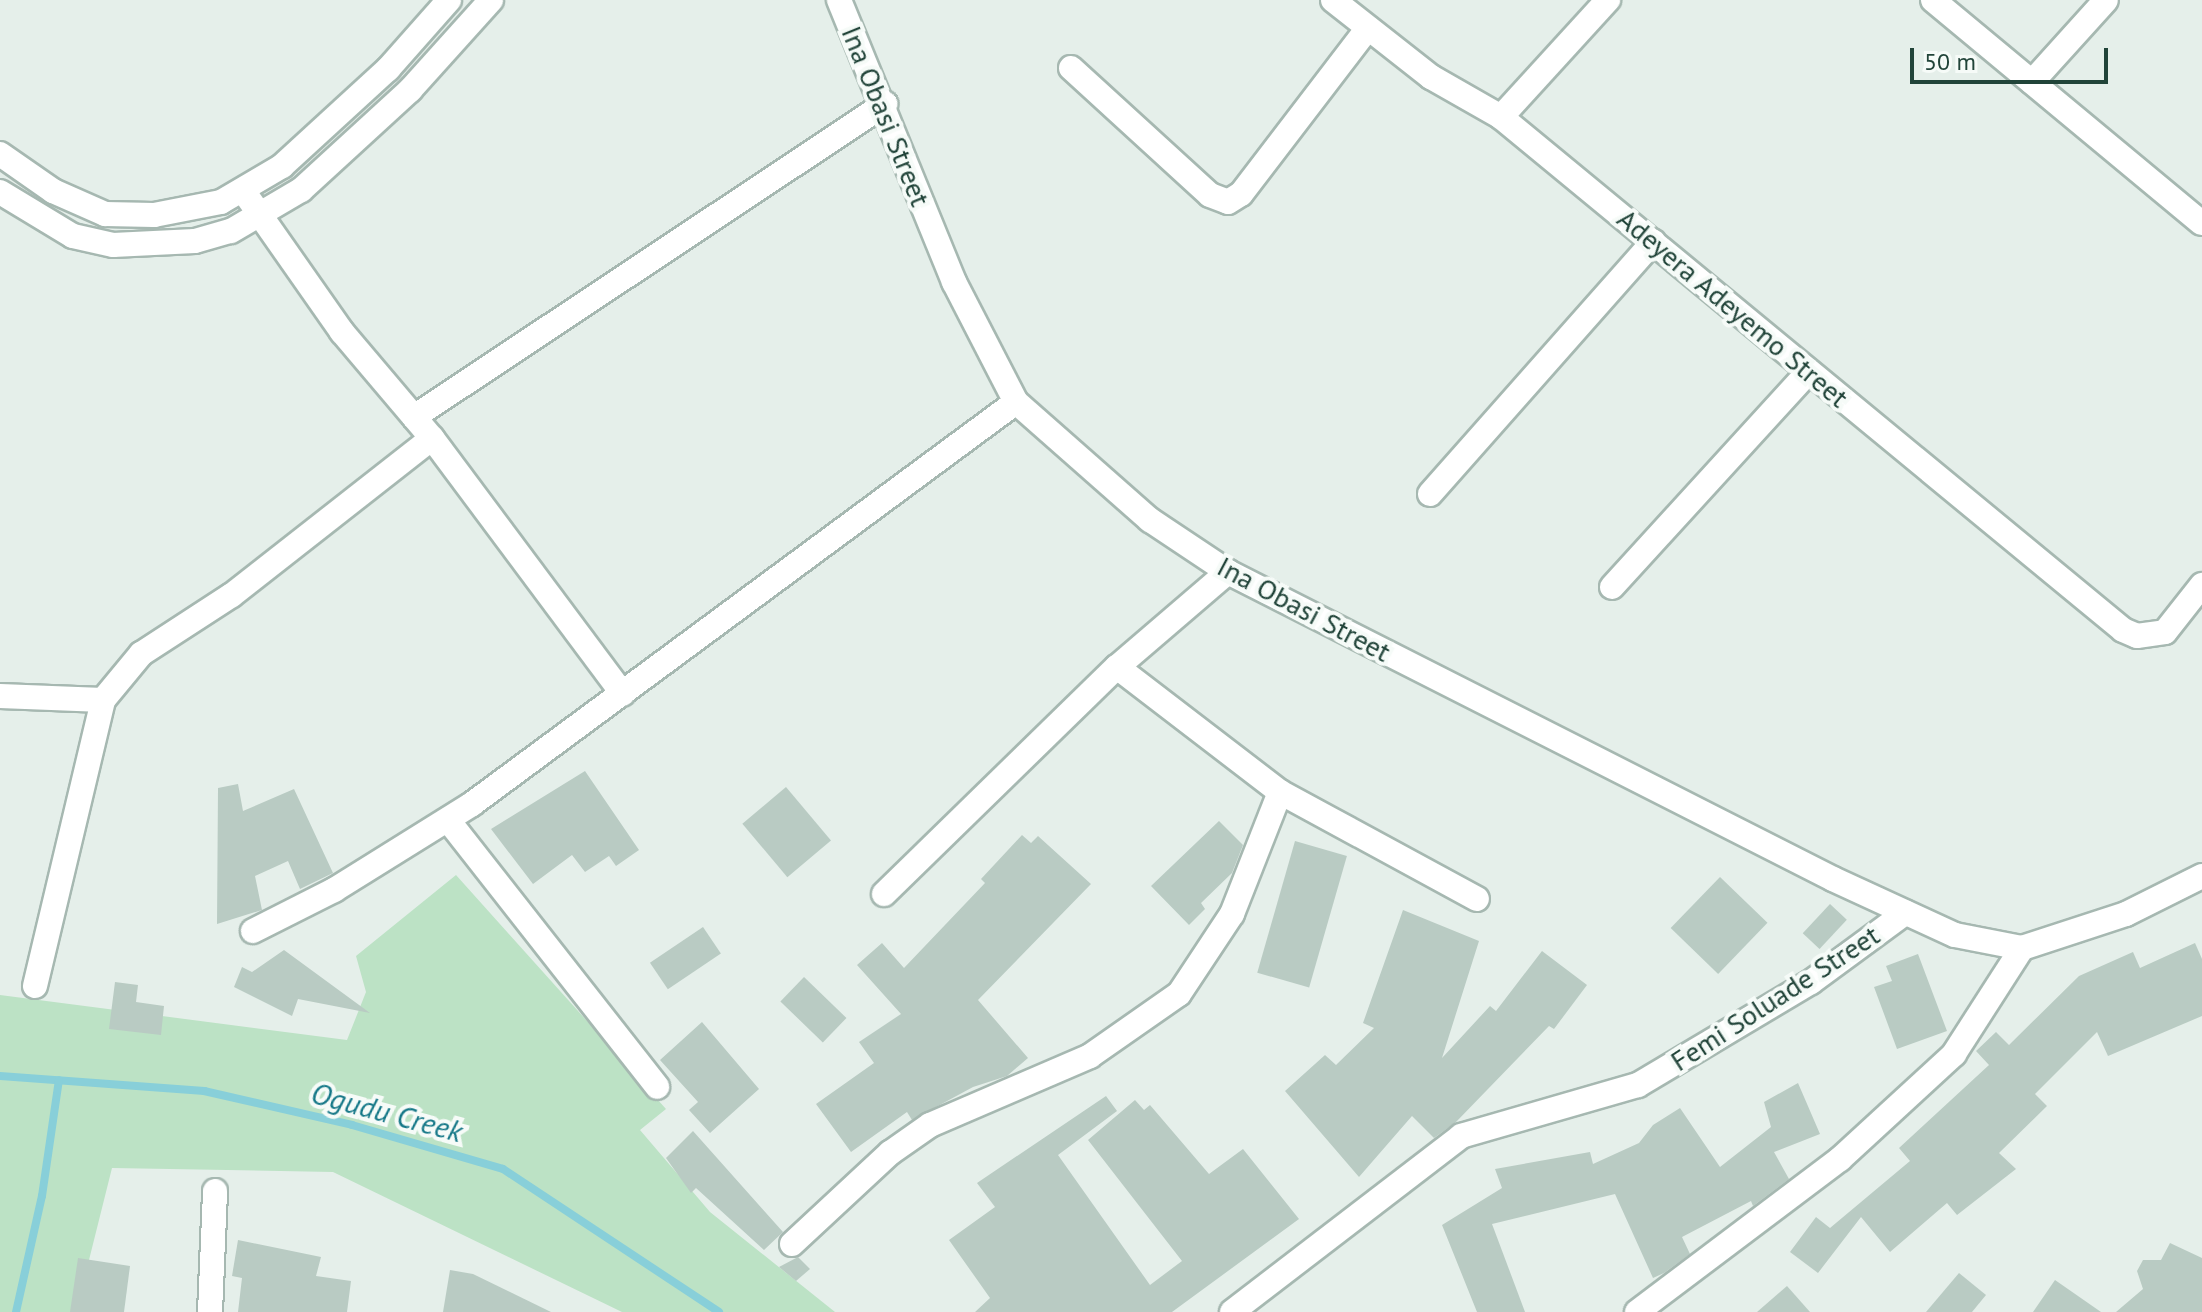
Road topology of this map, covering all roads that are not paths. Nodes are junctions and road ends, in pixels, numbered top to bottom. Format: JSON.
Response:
{"nodes":[{"id":1,"x":449,"y":0,"type":"edge"},
{"id":2,"x":491,"y":0,"type":"edge"},
{"id":3,"x":839,"y":0,"type":"edge"},
{"id":4,"x":1333,"y":0,"type":"edge"},
{"id":5,"x":1608,"y":0,"type":"edge"},
{"id":6,"x":1933,"y":0,"type":"edge"},
{"id":7,"x":2106,"y":0,"type":"edge"},
{"id":8,"x":1368,"y":28,"type":"junction"},
{"id":9,"x":1071,"y":68,"type":"dead end"},
{"id":10,"x":2032,"y":82,"type":"junction"},
{"id":11,"x":885,"y":104,"type":"junction"},
{"id":12,"x":1501,"y":117,"type":"junction"},
{"id":13,"x":0,"y":154,"type":"edge"},
{"id":14,"x":0,"y":192,"type":"edge"},
{"id":15,"x":244,"y":192,"type":"junction"},
{"id":16,"x":75,"y":203,"type":"junction"},
{"id":17,"x":263,"y":217,"type":"junction"},
{"id":18,"x":2202,"y":223,"type":"edge"},
{"id":19,"x":60,"y":229,"type":"junction"},
{"id":20,"x":1653,"y":242,"type":"junction"},
{"id":21,"x":1809,"y":371,"type":"junction"},
{"id":22,"x":1016,"y":402,"type":"junction"},
{"id":23,"x":414,"y":417,"type":"junction"},
{"id":24,"x":432,"y":438,"type":"junction"},
{"id":25,"x":1430,"y":494,"type":"dead end"},
{"id":26,"x":1228,"y":572,"type":"junction"},
{"id":27,"x":2202,"y":585,"type":"edge"},
{"id":28,"x":1612,"y":587,"type":"dead end"},
{"id":29,"x":1117,"y":667,"type":"junction"},
{"id":30,"x":623,"y":694,"type":"junction"},
{"id":31,"x":0,"y":696,"type":"edge"},
{"id":32,"x":103,"y":700,"type":"junction"},
{"id":33,"x":1280,"y":792,"type":"junction"},
{"id":34,"x":448,"y":820,"type":"junction"},
{"id":35,"x":2202,"y":876,"type":"edge"},
{"id":36,"x":884,"y":894,"type":"dead end"},
{"id":37,"x":1477,"y":899,"type":"dead end"},
{"id":38,"x":1905,"y":913,"type":"junction"},
{"id":39,"x":253,"y":931,"type":"dead end"},
{"id":40,"x":2022,"y":948,"type":"junction"},
{"id":41,"x":35,"y":986,"type":"dead end"},
{"id":42,"x":657,"y":1087,"type":"dead end"},
{"id":43,"x":215,"y":1191,"type":"dead end"},
{"id":44,"x":792,"y":1244,"type":"dead end"},
{"id":45,"x":210,"y":1312,"type":"edge"},
{"id":46,"x":1232,"y":1312,"type":"edge"},
{"id":47,"x":1637,"y":1312,"type":"edge"}],
"edges":[{"from":1,"to":15,"type":"street"},
{"from":2,"to":17,"type":"street"},
{"from":3,"to":11,"type":"street","name":"Ina Obasi Street"},
{"from":4,"to":8,"type":"street","name":"Adeyera Adeyemo Street"},
{"from":5,"to":12,"type":"street"},
{"from":6,"to":10,"type":"street"},
{"from":7,"to":10,"type":"street"},
{"from":8,"to":9,"type":"street"},
{"from":8,"to":12,"type":"street","name":"Adeyera Adeyemo Street"},
{"from":10,"to":18,"type":"street"},
{"from":11,"to":22,"type":"street","name":"Ina Obasi Street"},
{"from":11,"to":23,"type":"street"},
{"from":12,"to":20,"type":"street","name":"Adeyera Adeyemo Street"},
{"from":13,"to":16,"type":"street"},
{"from":14,"to":19,"type":"street"},
{"from":15,"to":16,"type":"street"},
{"from":15,"to":17,"type":"street"},
{"from":16,"to":19,"type":"street"},
{"from":17,"to":19,"type":"street"},
{"from":17,"to":23,"type":"street"},
{"from":20,"to":21,"type":"street","name":"Adeyera Adeyemo Street"},
{"from":20,"to":25,"type":"street"},
{"from":21,"to":27,"type":"street","name":"Adeyera Adeyemo Street"},
{"from":21,"to":28,"type":"street"},
{"from":22,"to":26,"type":"street","name":"Ina Obasi Street"},
{"from":22,"to":30,"type":"street"},
{"from":23,"to":24,"type":"street"},
{"from":24,"to":30,"type":"street"},
{"from":24,"to":32,"type":"street"},
{"from":26,"to":29,"type":"street"},
{"from":26,"to":38,"type":"street","name":"Ina Obasi Street"},
{"from":29,"to":33,"type":"street"},
{"from":29,"to":36,"type":"street"},
{"from":30,"to":34,"type":"street"},
{"from":31,"to":32,"type":"street"},
{"from":32,"to":41,"type":"street"},
{"from":33,"to":37,"type":"street"},
{"from":33,"to":44,"type":"street"},
{"from":34,"to":39,"type":"street"},
{"from":34,"to":42,"type":"street"},
{"from":35,"to":40,"type":"street"},
{"from":38,"to":40,"type":"street","name":"Ina Obasi Street"},
{"from":38,"to":46,"type":"street","name":"Femi Soluade Street"},
{"from":40,"to":47,"type":"street"},
{"from":43,"to":45,"type":"street"}]}
